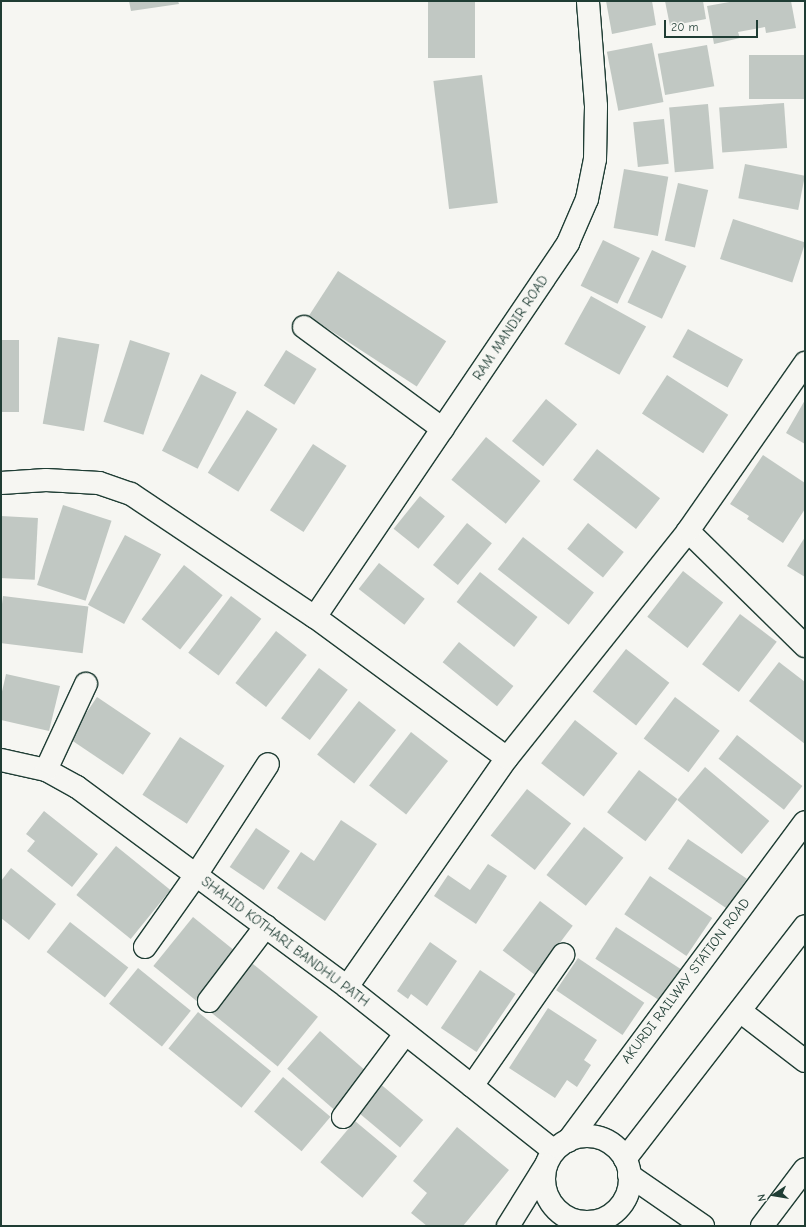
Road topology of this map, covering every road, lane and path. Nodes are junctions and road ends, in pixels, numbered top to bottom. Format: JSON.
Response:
{"nodes":[{"id":1,"x":588,"y":1,"type":"edge"},
{"id":2,"x":304,"y":327,"type":"dead end"},
{"id":3,"x":805,"y":363,"type":"edge"},
{"id":4,"x":443,"y":428,"type":"junction"},
{"id":5,"x":1,"y":483,"type":"edge"},
{"id":6,"x":688,"y":531,"type":"junction"},
{"id":7,"x":316,"y":617,"type":"junction"},
{"id":8,"x":805,"y":646,"type":"edge"},
{"id":9,"x":86,"y":684,"type":"dead end"},
{"id":10,"x":507,"y":758,"type":"junction"},
{"id":11,"x":1,"y":760,"type":"edge"},
{"id":12,"x":268,"y":764,"type":"dead end"},
{"id":13,"x":46,"y":770,"type":"junction"},
{"id":14,"x":805,"y":822,"type":"edge"},
{"id":15,"x":196,"y":875,"type":"junction"},
{"id":16,"x":266,"y":926,"type":"junction"},
{"id":17,"x":805,"y":926,"type":"edge"},
{"id":18,"x":145,"y":947,"type":"dead end"},
{"id":19,"x":563,"y":955,"type":"dead end"},
{"id":20,"x":347,"y":987,"type":"junction"},
{"id":21,"x":209,"y":1001,"type":"dead end"},
{"id":22,"x":740,"y":1011,"type":"junction"},
{"id":23,"x":405,"y":1034,"type":"junction"},
{"id":24,"x":804,"y":1057,"type":"edge"},
{"id":25,"x":472,"y":1086,"type":"junction"},
{"id":26,"x":343,"y":1117,"type":"dead end"},
{"id":27,"x":556,"y":1152,"type":"junction"},
{"id":28,"x":627,"y":1167,"type":"junction"},
{"id":29,"x":805,"y":1169,"type":"edge"},
{"id":30,"x":601,"y":1223,"type":"edge"},
{"id":31,"x":508,"y":1226,"type":"edge"},
{"id":32,"x":703,"y":1226,"type":"edge"},
{"id":33,"x":762,"y":1226,"type":"edge"}],
"edges":[{"from":1,"to":4,"type":"street","name":"RAM MANDIR ROAD"},
{"from":2,"to":4,"type":"street"},
{"from":3,"to":6,"type":"street"},
{"from":4,"to":7,"type":"street","name":"RAM MANDIR ROAD"},
{"from":5,"to":7,"type":"street"},
{"from":6,"to":8,"type":"street"},
{"from":6,"to":10,"type":"street"},
{"from":7,"to":10,"type":"street"},
{"from":9,"to":13,"type":"street"},
{"from":10,"to":20,"type":"street"},
{"from":11,"to":13,"type":"street","name":"SHAHID KOTHARI BANDHU PATH"},
{"from":12,"to":15,"type":"street"},
{"from":13,"to":15,"type":"street","name":"SHAHID KOTHARI BANDHU PATH"},
{"from":14,"to":27,"type":"street","name":"AKURDI RAILWAY STATION ROAD"},
{"from":15,"to":16,"type":"street","name":"SHAHID KOTHARI BANDHU PATH"},
{"from":15,"to":18,"type":"street"},
{"from":16,"to":20,"type":"street","name":"SHAHID KOTHARI BANDHU PATH"},
{"from":16,"to":21,"type":"street"},
{"from":17,"to":22,"type":"street"},
{"from":19,"to":25,"type":"street"},
{"from":20,"to":23,"type":"street","name":"SHAHID KOTHARI BANDHU PATH"},
{"from":22,"to":24,"type":"street"},
{"from":22,"to":28,"type":"street"},
{"from":23,"to":25,"type":"street","name":"SHAHID KOTHARI BANDHU PATH"},
{"from":23,"to":26,"type":"street"},
{"from":25,"to":27,"type":"street","name":"SHAHID KOTHARI BANDHU PATH"},
{"from":27,"to":28,"type":"street"},
{"from":27,"to":30,"type":"street"},
{"from":27,"to":31,"type":"street","name":"AKURDI RAILWAY STATION ROAD"},
{"from":28,"to":30,"type":"street"},
{"from":28,"to":32,"type":"street"},
{"from":29,"to":33,"type":"street"}]}
